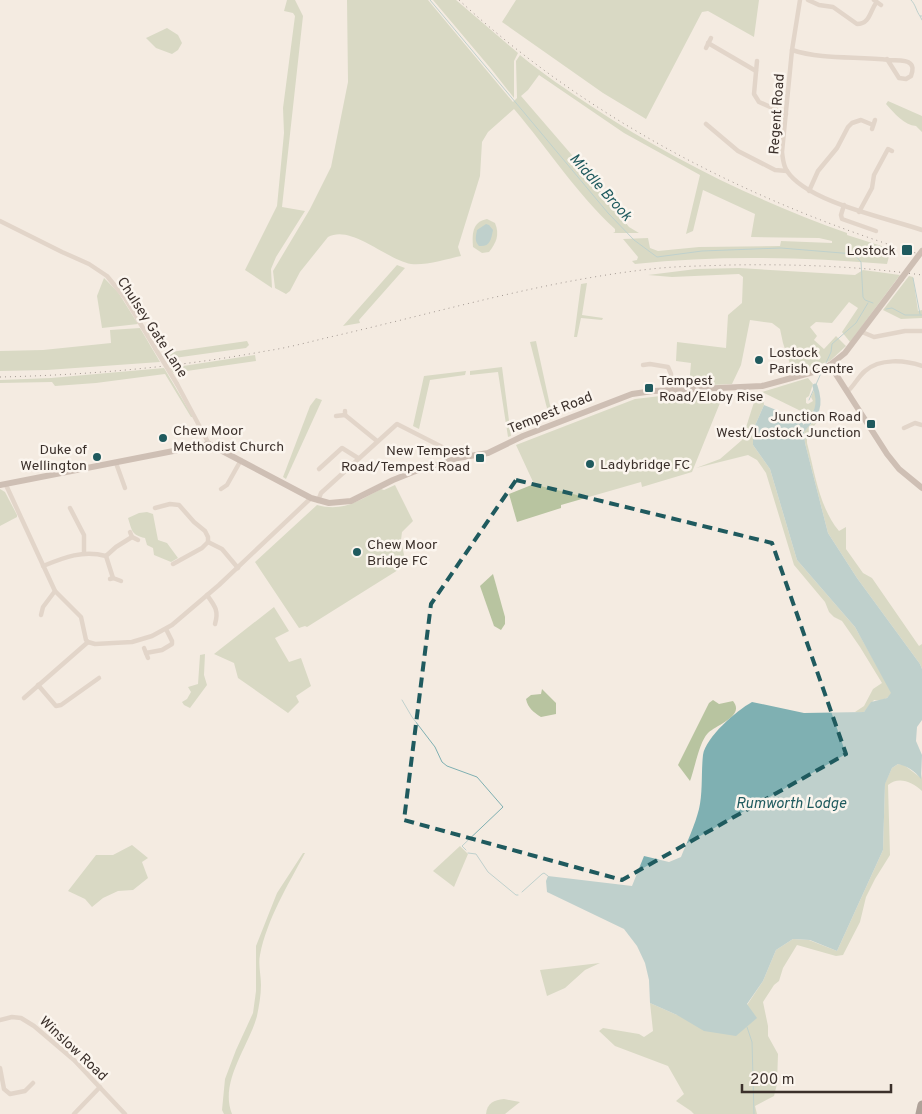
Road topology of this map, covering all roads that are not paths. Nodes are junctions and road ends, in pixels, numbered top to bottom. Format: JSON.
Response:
{"nodes":[{"id":1,"x":800,"y":0,"type":"edge"},
{"id":2,"x":808,"y":0,"type":"edge"},
{"id":3,"x":877,"y":3,"type":"edge"},
{"id":4,"x":711,"y":38,"type":"dead end"},
{"id":5,"x":792,"y":50,"type":"junction"},
{"id":6,"x":887,"y":60,"type":"junction"},
{"id":7,"x":757,"y":61,"type":"dead end"},
{"id":8,"x":756,"y":70,"type":"junction"},
{"id":9,"x":786,"y":114,"type":"junction"},
{"id":10,"x":706,"y":124,"type":"dead end"},
{"id":11,"x":874,"y":125,"type":"dead end"},
{"id":12,"x":892,"y":151,"type":"dead end"},
{"id":13,"x":787,"y":171,"type":"junction"},
{"id":14,"x":809,"y":191,"type":"junction"},
{"id":15,"x":844,"y":205,"type":"junction"},
{"id":16,"x":859,"y":212,"type":"junction"},
{"id":17,"x":0,"y":221,"type":"edge"},
{"id":18,"x":922,"y":230,"type":"edge"},
{"id":19,"x":876,"y":231,"type":"dead end"},
{"id":20,"x":922,"y":251,"type":"edge"},
{"id":21,"x":922,"y":330,"type":"edge"},
{"id":22,"x":862,"y":332,"type":"junction"},
{"id":23,"x":643,"y":365,"type":"dead end"},
{"id":24,"x":830,"y":365,"type":"junction"},
{"id":25,"x":922,"y":366,"type":"edge"},
{"id":26,"x":670,"y":390,"type":"junction"},
{"id":27,"x":847,"y":392,"type":"junction"},
{"id":28,"x":336,"y":416,"type":"dead end"},
{"id":29,"x":922,"y":425,"type":"edge"},
{"id":30,"x":904,"y":428,"type":"dead end"},
{"id":31,"x":377,"y":441,"type":"junction"},
{"id":32,"x":209,"y":444,"type":"junction"},
{"id":33,"x":322,"y":456,"type":"dead end"},
{"id":34,"x":358,"y":458,"type":"junction"},
{"id":35,"x":458,"y":458,"type":"junction"},
{"id":36,"x":241,"y":460,"type":"junction"},
{"id":37,"x":327,"y":462,"type":"junction"},
{"id":38,"x":116,"y":463,"type":"junction"},
{"id":39,"x":320,"y":469,"type":"dead end"},
{"id":40,"x":3,"y":485,"type":"edge"},
{"id":41,"x":125,"y":488,"type":"dead end"},
{"id":42,"x":220,"y":488,"type":"dead end"},
{"id":43,"x":922,"y":488,"type":"edge"},
{"id":44,"x":310,"y":498,"type":"junction"},
{"id":45,"x":318,"y":501,"type":"junction"},
{"id":46,"x":70,"y":508,"type":"dead end"},
{"id":47,"x":155,"y":508,"type":"dead end"},
{"id":48,"x":133,"y":536,"type":"dead end"},
{"id":49,"x":208,"y":542,"type":"junction"},
{"id":50,"x":84,"y":554,"type":"junction"},
{"id":51,"x":106,"y":556,"type":"junction"},
{"id":52,"x":173,"y":564,"type":"dead end"},
{"id":53,"x":44,"y":566,"type":"junction"},
{"id":54,"x":238,"y":568,"type":"junction"},
{"id":55,"x":121,"y":581,"type":"dead end"},
{"id":56,"x":55,"y":591,"type":"junction"},
{"id":57,"x":207,"y":595,"type":"junction"},
{"id":58,"x":41,"y":616,"type":"dead end"},
{"id":59,"x":216,"y":624,"type":"dead end"},
{"id":60,"x":166,"y":629,"type":"junction"},
{"id":61,"x":88,"y":642,"type":"junction"},
{"id":62,"x":144,"y":648,"type":"dead end"},
{"id":63,"x":99,"y":678,"type":"dead end"},
{"id":64,"x":38,"y":685,"type":"junction"},
{"id":65,"x":24,"y":698,"type":"dead end"},
{"id":66,"x":0,"y":1020,"type":"edge"},
{"id":67,"x":0,"y":1068,"type":"edge"},
{"id":68,"x":34,"y":1083,"type":"dead end"},
{"id":69,"x":100,"y":1087,"type":"junction"},
{"id":70,"x":922,"y":1105,"type":"edge"},
{"id":71,"x":74,"y":1114,"type":"edge"},
{"id":72,"x":125,"y":1114,"type":"edge"},
{"id":73,"x":920,"y":1114,"type":"edge"}],
"edges":[{"from":1,"to":5,"type":"street","name":"Regent Road"},
{"from":2,"to":3,"type":"street"},
{"from":4,"to":8,"type":"street"},
{"from":5,"to":6,"type":"street"},
{"from":5,"to":9,"type":"street","name":"Regent Road"},
{"from":6,"to":6,"type":"street"},
{"from":7,"to":8,"type":"street"},
{"from":8,"to":9,"type":"street"},
{"from":9,"to":13,"type":"street","name":"Regent Road"},
{"from":10,"to":13,"type":"street"},
{"from":11,"to":14,"type":"street"},
{"from":12,"to":16,"type":"street"},
{"from":13,"to":14,"type":"street","name":"Regent Road"},
{"from":14,"to":15,"type":"street","name":"Regent Road"},
{"from":15,"to":16,"type":"street","name":"Regent Road"},
{"from":15,"to":19,"type":"street"},
{"from":16,"to":18,"type":"street","name":"Regent Road"},
{"from":17,"to":32,"type":"street","name":"Chulsey Gate Lane","bridge":true},
{"from":20,"to":22,"type":"street","bridge":true},
{"from":21,"to":22,"type":"street"},
{"from":22,"to":24,"type":"street"},
{"from":23,"to":26,"type":"street"},
{"from":24,"to":26,"type":"street","name":"Tempest Road"},
{"from":24,"to":27,"type":"street"},
{"from":25,"to":27,"type":"street"},
{"from":26,"to":35,"type":"street","name":"Tempest Road"},
{"from":27,"to":43,"type":"street"},
{"from":28,"to":31,"type":"street"},
{"from":29,"to":30,"type":"street"},
{"from":31,"to":34,"type":"street"},
{"from":31,"to":35,"type":"street"},
{"from":32,"to":36,"type":"street","name":"Tempest Road"},
{"from":32,"to":38,"type":"street"},
{"from":33,"to":37,"type":"street"},
{"from":34,"to":37,"type":"street"},
{"from":34,"to":45,"type":"street"},
{"from":35,"to":45,"type":"street","name":"Tempest Road"},
{"from":36,"to":42,"type":"street"},
{"from":36,"to":44,"type":"street","name":"Tempest Road"},
{"from":37,"to":39,"type":"street"},
{"from":38,"to":40,"type":"street"},
{"from":38,"to":41,"type":"street"},
{"from":40,"to":53,"type":"street"},
{"from":44,"to":45,"type":"street","name":"Tempest Road"},
{"from":44,"to":54,"type":"street"},
{"from":46,"to":50,"type":"street"},
{"from":47,"to":49,"type":"street"},
{"from":48,"to":51,"type":"street"},
{"from":49,"to":52,"type":"street"},
{"from":49,"to":54,"type":"street"},
{"from":50,"to":51,"type":"street"},
{"from":50,"to":53,"type":"street"},
{"from":51,"to":55,"type":"street"},
{"from":53,"to":56,"type":"street"},
{"from":54,"to":57,"type":"street"},
{"from":56,"to":58,"type":"street"},
{"from":56,"to":61,"type":"street"},
{"from":57,"to":59,"type":"street"},
{"from":57,"to":60,"type":"street"},
{"from":60,"to":61,"type":"street"},
{"from":60,"to":62,"type":"street"},
{"from":61,"to":64,"type":"street"},
{"from":63,"to":64,"type":"street"},
{"from":64,"to":65,"type":"street"},
{"from":66,"to":69,"type":"street","name":"Winslow Road"},
{"from":67,"to":68,"type":"street"},
{"from":69,"to":71,"type":"street"},
{"from":69,"to":72,"type":"street","name":"Winslow Road"},
{"from":70,"to":73,"type":"highway"}]}
